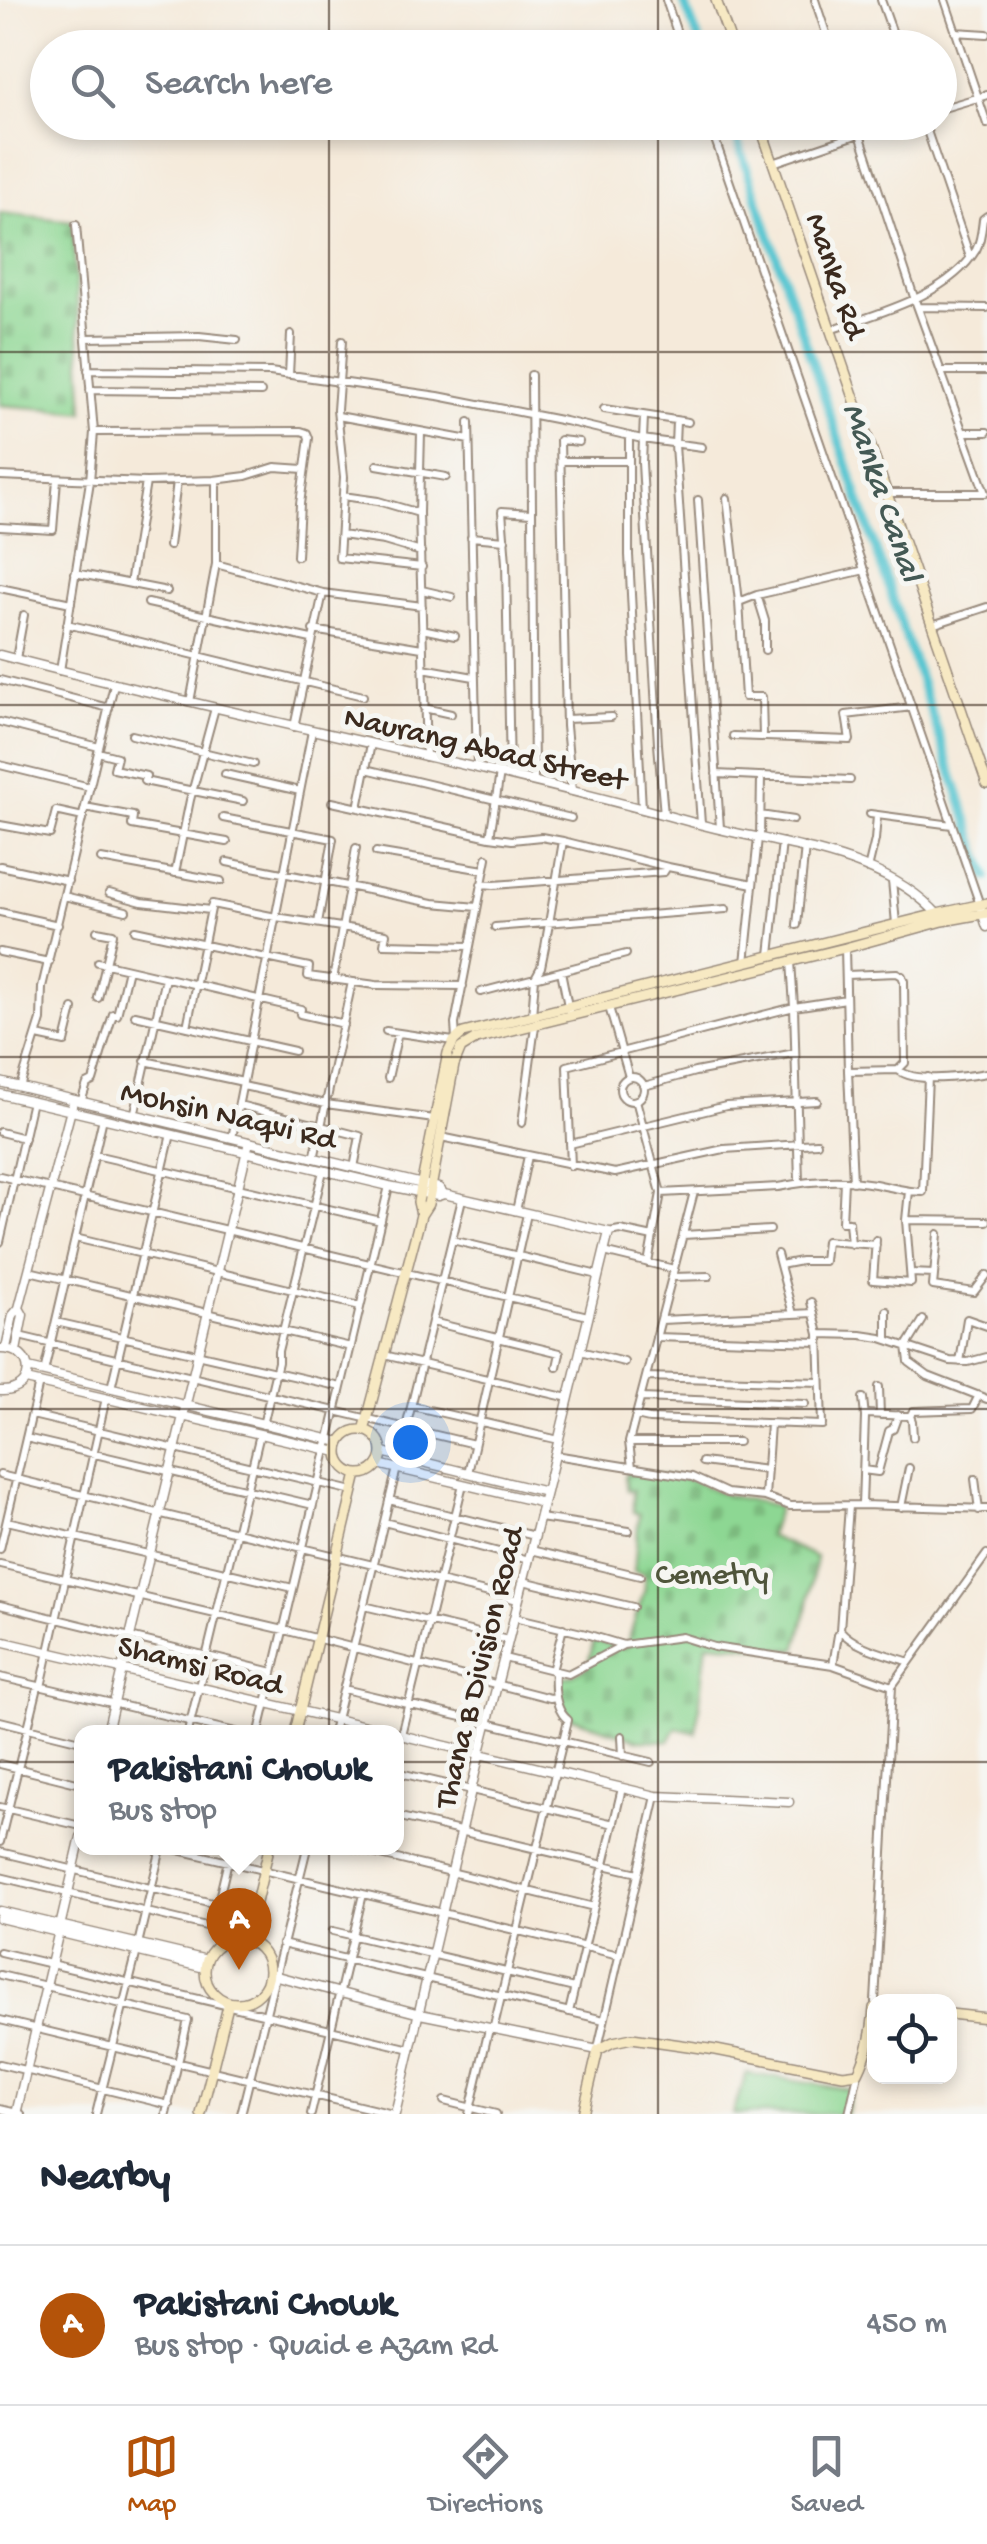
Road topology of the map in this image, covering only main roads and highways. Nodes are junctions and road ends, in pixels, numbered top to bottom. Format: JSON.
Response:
{"nodes":[{"id":1,"x":716,"y":0,"type":"edge"},
{"id":2,"x":727,"y":30,"type":"edge"},
{"id":3,"x":765,"y":140,"type":"edge"},
{"id":4,"x":984,"y":767,"type":"edge"},
{"id":5,"x":987,"y":784,"type":"edge"},
{"id":6,"x":984,"y":909,"type":"edge"},
{"id":7,"x":940,"y":917,"type":"junction"},
{"id":8,"x":570,"y":1012,"type":"junction"},
{"id":9,"x":532,"y":1023,"type":"junction"},
{"id":10,"x":425,"y":1189,"type":"junction"},
{"id":11,"x":364,"y":1431,"type":"junction"},
{"id":12,"x":357,"y":1474,"type":"junction"},
{"id":13,"x":297,"y":1725,"type":"edge"},
{"id":14,"x":267,"y":1855,"type":"edge"},
{"id":15,"x":248,"y":1938,"type":"junction"},
{"id":16,"x":228,"y":2004,"type":"junction"},
{"id":17,"x":957,"y":2015,"type":"edge"},
{"id":18,"x":987,"y":2018,"type":"edge"},
{"id":19,"x":867,"y":2051,"type":"edge"},
{"id":20,"x":201,"y":2114,"type":"edge"},
{"id":21,"x":584,"y":2114,"type":"edge"}],
"edges":[{"from":1,"to":2,"type":"main road"},
{"from":3,"to":4,"type":"main road","name":"Manka Rd"},
{"from":4,"to":5,"type":"main road","name":"Manka Rd"},
{"from":6,"to":7,"type":"main road"},
{"from":7,"to":8,"type":"main road"},
{"from":7,"to":8,"type":"main road"},
{"from":8,"to":9,"type":"main road"},
{"from":9,"to":10,"type":"main road"},
{"from":9,"to":10,"type":"main road"},
{"from":10,"to":11,"type":"main road"},
{"from":11,"to":12,"type":"main road"},
{"from":11,"to":12,"type":"main road"},
{"from":12,"to":13,"type":"main road"},
{"from":14,"to":15,"type":"main road"},
{"from":15,"to":16,"type":"main road"},
{"from":15,"to":16,"type":"main road"},
{"from":16,"to":20,"type":"main road"},
{"from":17,"to":18,"type":"main road"},
{"from":19,"to":21,"type":"main road"}]}
